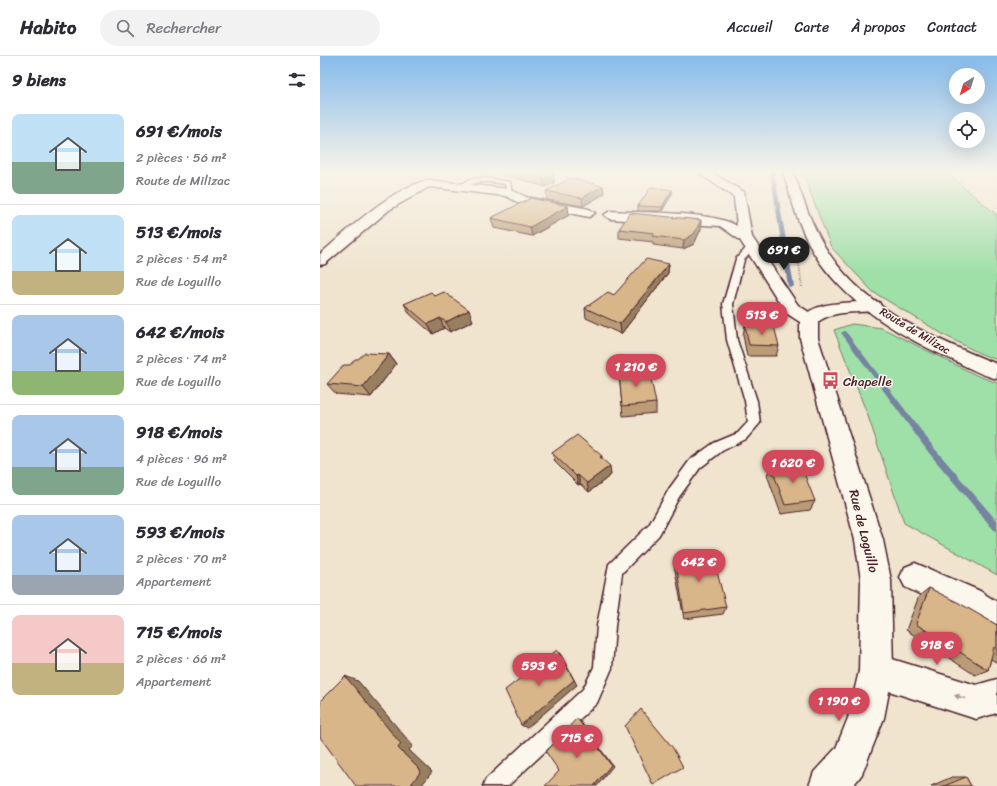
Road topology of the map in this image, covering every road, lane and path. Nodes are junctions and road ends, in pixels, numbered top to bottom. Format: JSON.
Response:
{"nodes":[{"id":1,"x":389,"y":205,"type":"edge"},
{"id":2,"x":549,"y":205,"type":"edge"},
{"id":3,"x":742,"y":205,"type":"edge"},
{"id":4,"x":799,"y":205,"type":"edge"},
{"id":5,"x":589,"y":213,"type":"dead end"},
{"id":6,"x":610,"y":215,"type":"dead end"},
{"id":7,"x":749,"y":242,"type":"junction"},
{"id":8,"x":797,"y":250,"type":"dead end"},
{"id":9,"x":320,"y":261,"type":"edge"},
{"id":10,"x":873,"y":306,"type":"junction"},
{"id":11,"x":809,"y":320,"type":"junction"},
{"id":12,"x":997,"y":372,"type":"edge"},
{"id":13,"x":915,"y":577,"type":"dead end"},
{"id":14,"x":997,"y":619,"type":"edge"},
{"id":15,"x":876,"y":671,"type":"junction"},
{"id":16,"x":997,"y":696,"type":"edge"},
{"id":17,"x":493,"y":786,"type":"edge"},
{"id":18,"x":828,"y":786,"type":"edge"}],
"edges":[{"from":1,"to":9,"type":"street"},
{"from":2,"to":5,"type":"street"},
{"from":3,"to":7,"type":"street"},
{"from":4,"to":10,"type":"street","name":"Route de Milizac"},
{"from":6,"to":7,"type":"street"},
{"from":7,"to":11,"type":"street"},
{"from":7,"to":17,"type":"lane"},
{"from":8,"to":11,"type":"path"},
{"from":10,"to":11,"type":"street"},
{"from":10,"to":12,"type":"street","name":"Route de Milizac"},
{"from":11,"to":15,"type":"street","name":"Rue de Loguillo"},
{"from":13,"to":14,"type":"street"},
{"from":16,"to":15,"type":"street","one_way":true},
{"from":15,"to":18,"type":"street","name":"Rue de Loguillo"}]}
